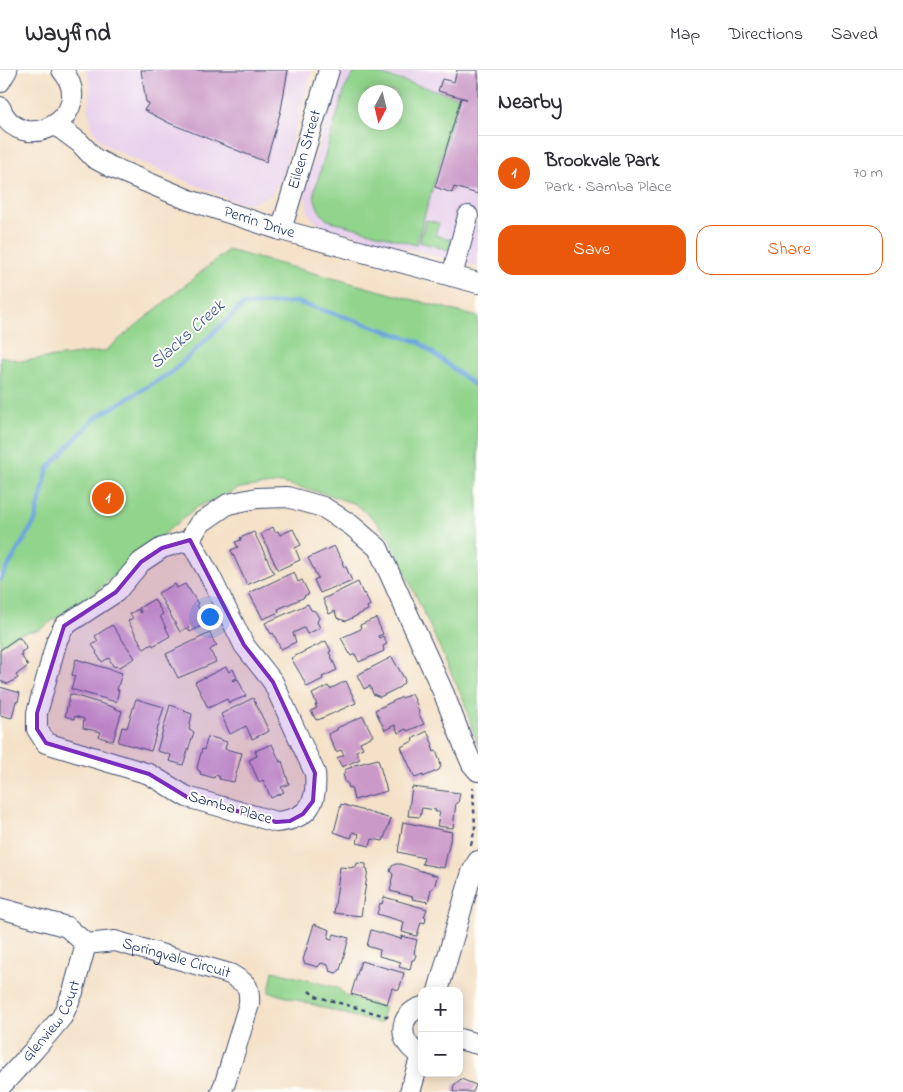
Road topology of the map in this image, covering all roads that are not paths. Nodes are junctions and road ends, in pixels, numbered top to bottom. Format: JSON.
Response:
{"nodes":[{"id":1,"x":62,"y":70,"type":"edge"},
{"id":2,"x":329,"y":70,"type":"edge"},
{"id":3,"x":0,"y":107,"type":"edge"},
{"id":4,"x":56,"y":125,"type":"junction"},
{"id":5,"x":468,"y":216,"type":"dead end"},
{"id":6,"x":281,"y":230,"type":"junction"},
{"id":7,"x":452,"y":276,"type":"junction"},
{"id":8,"x":478,"y":283,"type":"edge"},
{"id":9,"x":190,"y":540,"type":"junction"},
{"id":10,"x":478,"y":771,"type":"edge"},
{"id":11,"x":478,"y":861,"type":"edge"},
{"id":12,"x":0,"y":908,"type":"edge"},
{"id":13,"x":86,"y":944,"type":"junction"},
{"id":14,"x":439,"y":987,"type":"edge"},
{"id":15,"x":418,"y":1009,"type":"edge"},
{"id":16,"x":463,"y":1040,"type":"edge"},
{"id":17,"x":478,"y":1044,"type":"edge"},
{"id":18,"x":418,"y":1054,"type":"edge"},
{"id":19,"x":418,"y":1065,"type":"edge"},
{"id":20,"x":0,"y":1087,"type":"edge"},
{"id":21,"x":221,"y":1092,"type":"edge"},
{"id":22,"x":410,"y":1092,"type":"edge"}],
"edges":[{"from":1,"to":4,"type":"street"},
{"from":2,"to":6,"type":"street","name":"Eileen Street"},
{"from":3,"to":4,"type":"street"},
{"from":4,"to":6,"type":"street","name":"Perrin Drive"},
{"from":5,"to":7,"type":"street"},
{"from":6,"to":7,"type":"street","name":"Perrin Drive"},
{"from":7,"to":8,"type":"street","name":"Perrin Drive"},
{"from":9,"to":9,"type":"street","name":"Samba Place"},
{"from":9,"to":10,"type":"street"},
{"from":11,"to":14,"type":"street"},
{"from":12,"to":13,"type":"street"},
{"from":13,"to":20,"type":"street","name":"Glenview Court"},
{"from":13,"to":21,"type":"street","name":"Springvale Circuit"},
{"from":15,"to":18,"type":"street"},
{"from":16,"to":17,"type":"street"},
{"from":19,"to":22,"type":"street"}]}
